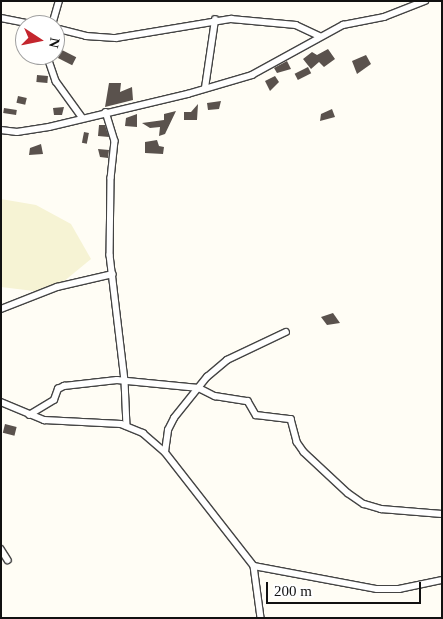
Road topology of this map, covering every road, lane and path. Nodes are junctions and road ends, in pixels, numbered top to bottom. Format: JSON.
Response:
{"nodes":[{"id":1,"x":59,"y":1,"type":"edge"},
{"id":2,"x":425,"y":1,"type":"edge"},
{"id":3,"x":55,"y":15,"type":"edge"},
{"id":4,"x":1,"y":18,"type":"edge"},
{"id":5,"x":215,"y":20,"type":"junction"},
{"id":6,"x":15,"y":21,"type":"edge"},
{"id":7,"x":65,"y":31,"type":"edge"},
{"id":8,"x":320,"y":36,"type":"junction"},
{"id":9,"x":50,"y":65,"type":"edge"},
{"id":10,"x":205,"y":88,"type":"junction"},
{"id":11,"x":106,"y":112,"type":"junction"},
{"id":12,"x":82,"y":117,"type":"junction"},
{"id":13,"x":1,"y":130,"type":"edge"},
{"id":14,"x":113,"y":274,"type":"junction"},
{"id":15,"x":1,"y":309,"type":"edge"},
{"id":16,"x":286,"y":332,"type":"dead end"},
{"id":17,"x":125,"y":380,"type":"junction"},
{"id":18,"x":199,"y":388,"type":"junction"},
{"id":19,"x":1,"y":402,"type":"edge"},
{"id":20,"x":29,"y":416,"type":"junction"},
{"id":21,"x":127,"y":426,"type":"junction"},
{"id":22,"x":165,"y":452,"type":"junction"},
{"id":23,"x":442,"y":514,"type":"edge"},
{"id":24,"x":1,"y":549,"type":"edge"},
{"id":25,"x":8,"y":560,"type":"dead end"},
{"id":26,"x":254,"y":566,"type":"junction"},
{"id":27,"x":442,"y":580,"type":"edge"},
{"id":28,"x":261,"y":618,"type":"edge"}],
"edges":[{"from":1,"to":3,"type":"street"},
{"from":2,"to":8,"type":"street"},
{"from":4,"to":6,"type":"street"},
{"from":5,"to":7,"type":"street"},
{"from":5,"to":8,"type":"street"},
{"from":5,"to":10,"type":"street"},
{"from":8,"to":10,"type":"street"},
{"from":9,"to":12,"type":"street"},
{"from":10,"to":11,"type":"street"},
{"from":11,"to":12,"type":"street"},
{"from":11,"to":14,"type":"street"},
{"from":12,"to":13,"type":"street"},
{"from":14,"to":15,"type":"street"},
{"from":14,"to":17,"type":"street"},
{"from":16,"to":18,"type":"street"},
{"from":17,"to":18,"type":"street"},
{"from":17,"to":20,"type":"street"},
{"from":17,"to":21,"type":"street"},
{"from":18,"to":22,"type":"street"},
{"from":18,"to":23,"type":"street"},
{"from":19,"to":20,"type":"street"},
{"from":20,"to":21,"type":"street"},
{"from":21,"to":22,"type":"street"},
{"from":22,"to":26,"type":"street"},
{"from":24,"to":25,"type":"street"},
{"from":26,"to":27,"type":"street"},
{"from":26,"to":28,"type":"street"}]}
